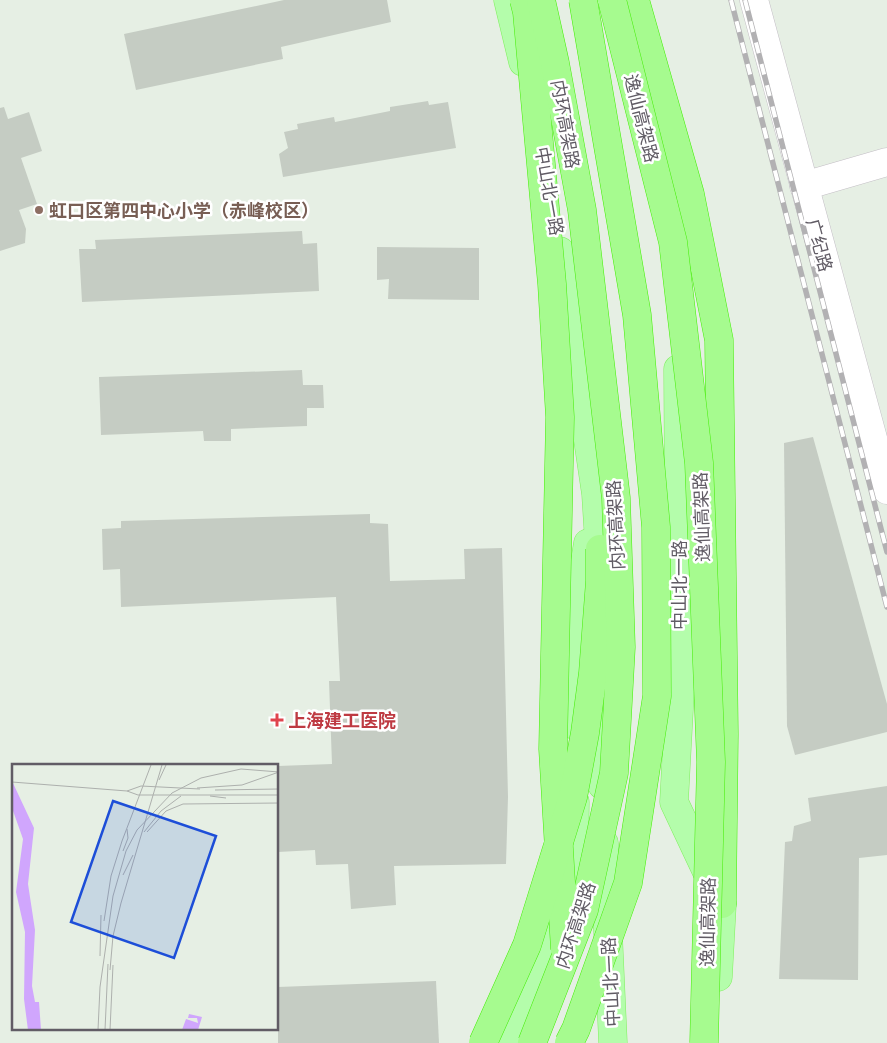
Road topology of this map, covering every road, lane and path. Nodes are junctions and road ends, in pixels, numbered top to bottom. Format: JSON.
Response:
{"nodes":[{"id":1,"x":508,"y":0,"type":"edge"},
{"id":2,"x":524,"y":0,"type":"edge"},
{"id":3,"x":541,"y":0,"type":"edge"},
{"id":4,"x":583,"y":0,"type":"edge"},
{"id":5,"x":612,"y":0,"type":"edge"},
{"id":6,"x":620,"y":0,"type":"edge"},
{"id":7,"x":635,"y":0,"type":"edge"},
{"id":8,"x":754,"y":0,"type":"edge"},
{"id":9,"x":887,"y":162,"type":"edge"},
{"id":10,"x":804,"y":186,"type":"junction"},
{"id":11,"x":887,"y":490,"type":"edge"},
{"id":12,"x":606,"y":496,"type":"junction"},
{"id":13,"x":722,"y":904,"type":"junction"},
{"id":14,"x":483,"y":1043,"type":"edge"},
{"id":15,"x":512,"y":1043,"type":"edge"},
{"id":16,"x":532,"y":1043,"type":"edge"},
{"id":17,"x":570,"y":1043,"type":"edge"},
{"id":18,"x":613,"y":1043,"type":"edge"},
{"id":19,"x":704,"y":1043,"type":"edge"},
{"id":20,"x":714,"y":1043,"type":"edge"}],
"edges":[{"from":1,"to":12,"type":"main road","name":"中山北一路"},
{"from":2,"to":17,"type":"highway","bridge":true},
{"from":3,"to":12,"type":"highway","name":"内环高架路","bridge":true},
{"from":4,"to":17,"type":"highway","name":"内环高架路","bridge":true},
{"from":5,"to":19,"type":"highway","name":"逸仙高架路","bridge":true},
{"from":6,"to":13,"type":"main road","name":"中山北一路"},
{"from":7,"to":13,"type":"highway"},
{"from":8,"to":10,"type":"street","name":"广纪路"},
{"from":9,"to":10,"type":"street"},
{"from":10,"to":11,"type":"street","name":"广纪路"},
{"from":12,"to":14,"type":"highway","bridge":true},
{"from":12,"to":15,"type":"main road"},
{"from":12,"to":16,"type":"highway","name":"内环高架路","bridge":true},
{"from":12,"to":18,"type":"main road","name":"中山北一路"},
{"from":13,"to":20,"type":"main road","name":"中山北一路"}]}
